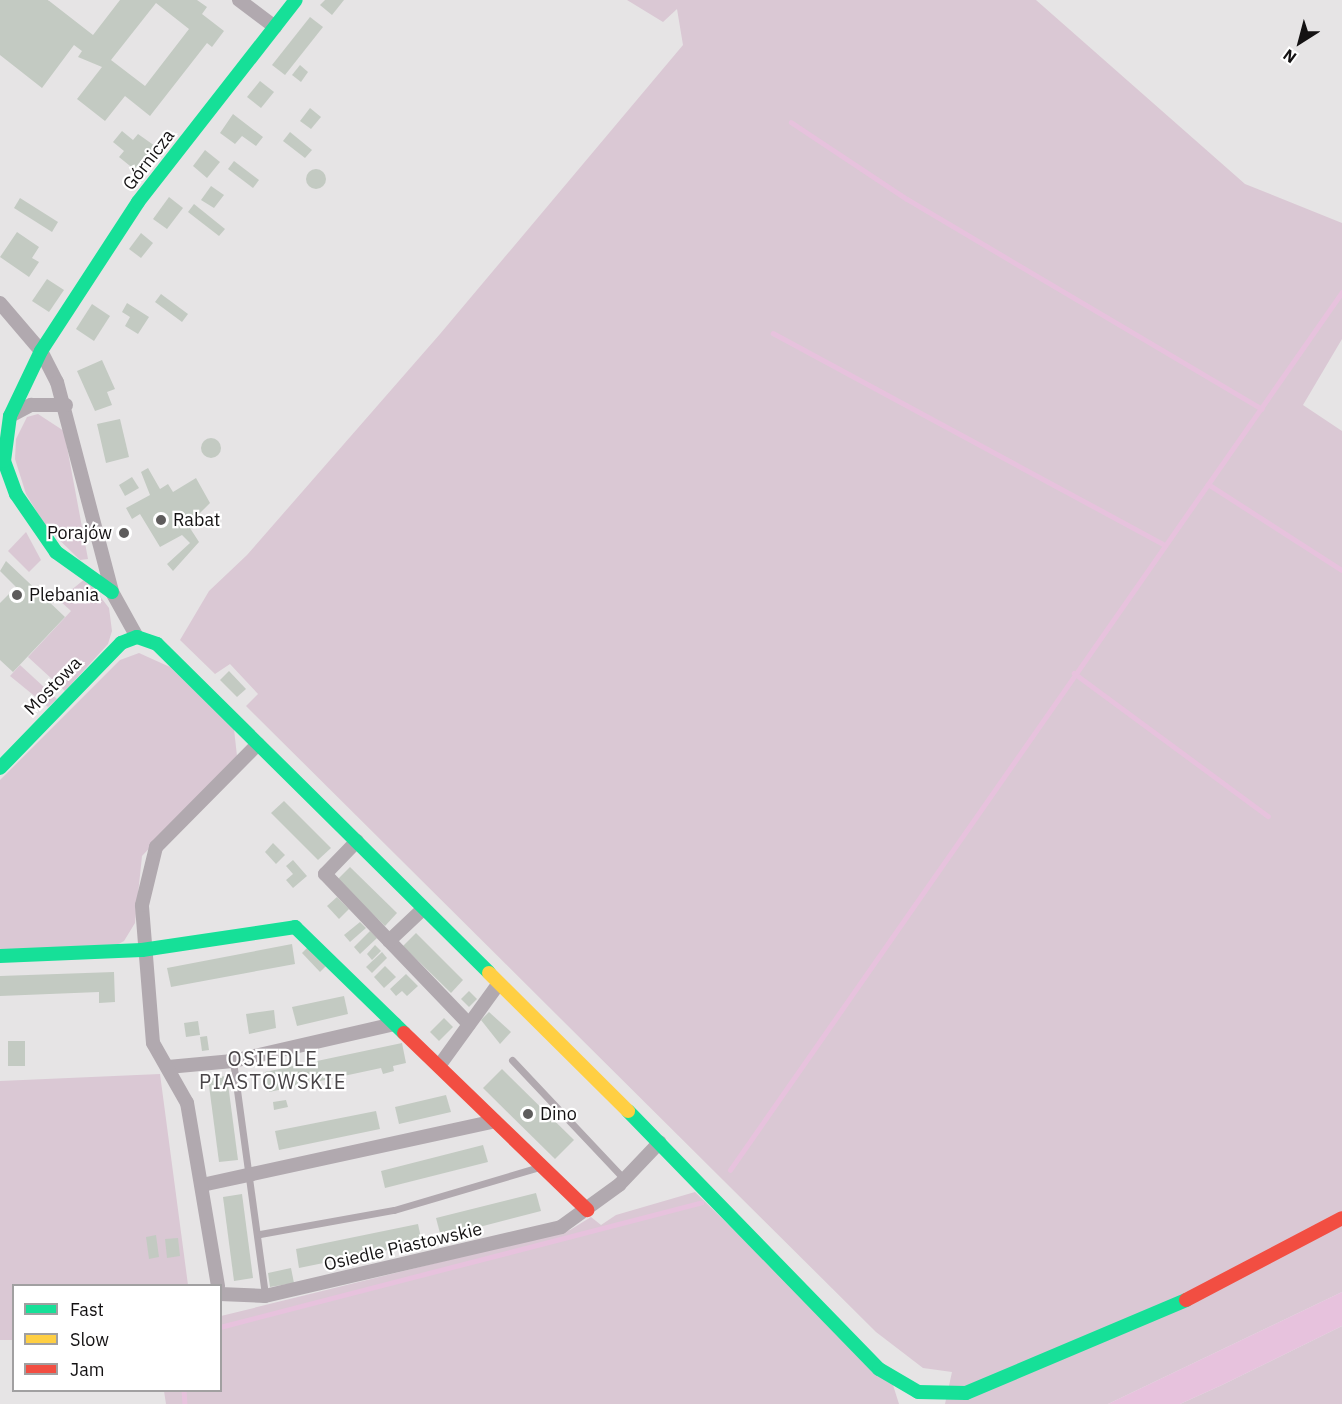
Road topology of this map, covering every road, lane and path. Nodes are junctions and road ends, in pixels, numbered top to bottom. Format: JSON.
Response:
{"nodes":[{"id":1,"x":239,"y":0,"type":"edge"},
{"id":2,"x":296,"y":0,"type":"edge"},
{"id":3,"x":275,"y":27,"type":"junction"},
{"id":4,"x":0,"y":303,"type":"edge"},
{"id":5,"x":41,"y":351,"type":"junction"},
{"id":6,"x":66,"y":405,"type":"junction"},
{"id":7,"x":10,"y":416,"type":"junction"},
{"id":8,"x":112,"y":592,"type":"junction"},
{"id":9,"x":137,"y":638,"type":"junction"},
{"id":10,"x":258,"y":744,"type":"junction"},
{"id":11,"x":0,"y":768,"type":"edge"},
{"id":12,"x":357,"y":841,"type":"junction"},
{"id":13,"x":423,"y":909,"type":"junction"},
{"id":14,"x":389,"y":941,"type":"junction"},
{"id":15,"x":142,"y":950,"type":"junction"},
{"id":16,"x":0,"y":956,"type":"edge"},
{"id":17,"x":499,"y":983,"type":"junction"},
{"id":18,"x":395,"y":1024,"type":"junction"},
{"id":19,"x":469,"y":1024,"type":"junction"},
{"id":20,"x":512,"y":1060,"type":"dead end"},
{"id":21,"x":233,"y":1061,"type":"junction"},
{"id":22,"x":439,"y":1066,"type":"junction"},
{"id":23,"x":168,"y":1067,"type":"junction"},
{"id":24,"x":495,"y":1120,"type":"junction"},
{"id":25,"x":660,"y":1142,"type":"junction"},
{"id":26,"x":542,"y":1166,"type":"junction"},
{"id":27,"x":249,"y":1176,"type":"junction"},
{"id":28,"x":624,"y":1179,"type":"junction"},
{"id":29,"x":202,"y":1185,"type":"junction"},
{"id":30,"x":587,"y":1210,"type":"junction"},
{"id":31,"x":1342,"y":1218,"type":"edge"},
{"id":32,"x":260,"y":1234,"type":"junction"},
{"id":33,"x":218,"y":1284,"type":"edge"},
{"id":34,"x":222,"y":1294,"type":"edge"},
{"id":35,"x":265,"y":1296,"type":"junction"}],
"edges":[{"from":1,"to":3,"type":"street"},
{"from":2,"to":3,"type":"street","name":"Górnicza"},
{"from":3,"to":5,"type":"street","name":"Górnicza"},
{"from":4,"to":5,"type":"street"},
{"from":5,"to":6,"type":"street"},
{"from":5,"to":7,"type":"street","name":"Górnicza"},
{"from":6,"to":7,"type":"street"},
{"from":6,"to":8,"type":"street"},
{"from":7,"to":8,"type":"street","name":"Górnicza"},
{"from":8,"to":9,"type":"street"},
{"from":9,"to":10,"type":"street"},
{"from":9,"to":11,"type":"street","name":"Mostowa"},
{"from":10,"to":12,"type":"street"},
{"from":10,"to":15,"type":"street"},
{"from":12,"to":13,"type":"street"},
{"from":12,"to":14,"type":"street"},
{"from":13,"to":14,"type":"street"},
{"from":13,"to":17,"type":"street"},
{"from":14,"to":19,"type":"street"},
{"from":15,"to":16,"type":"street"},
{"from":15,"to":18,"type":"street"},
{"from":15,"to":23,"type":"street"},
{"from":17,"to":19,"type":"street"},
{"from":17,"to":25,"type":"street"},
{"from":18,"to":21,"type":"street"},
{"from":18,"to":22,"type":"street"},
{"from":19,"to":22,"type":"street"},
{"from":20,"to":28,"type":"lane"},
{"from":21,"to":23,"type":"street"},
{"from":21,"to":27,"type":"lane"},
{"from":22,"to":24,"type":"street"},
{"from":23,"to":29,"type":"street"},
{"from":24,"to":26,"type":"street"},
{"from":24,"to":27,"type":"street"},
{"from":25,"to":28,"type":"street","name":"Osiedle Piastowskie"},
{"from":25,"to":31,"type":"street"},
{"from":26,"to":30,"type":"street"},
{"from":26,"to":32,"type":"lane"},
{"from":27,"to":29,"type":"street"},
{"from":27,"to":32,"type":"lane"},
{"from":28,"to":30,"type":"street","name":"Osiedle Piastowskie"},
{"from":29,"to":33,"type":"street"},
{"from":30,"to":35,"type":"street","name":"Osiedle Piastowskie"},
{"from":32,"to":35,"type":"lane"},
{"from":34,"to":35,"type":"street","name":"Osiedle Piastowskie"}]}
